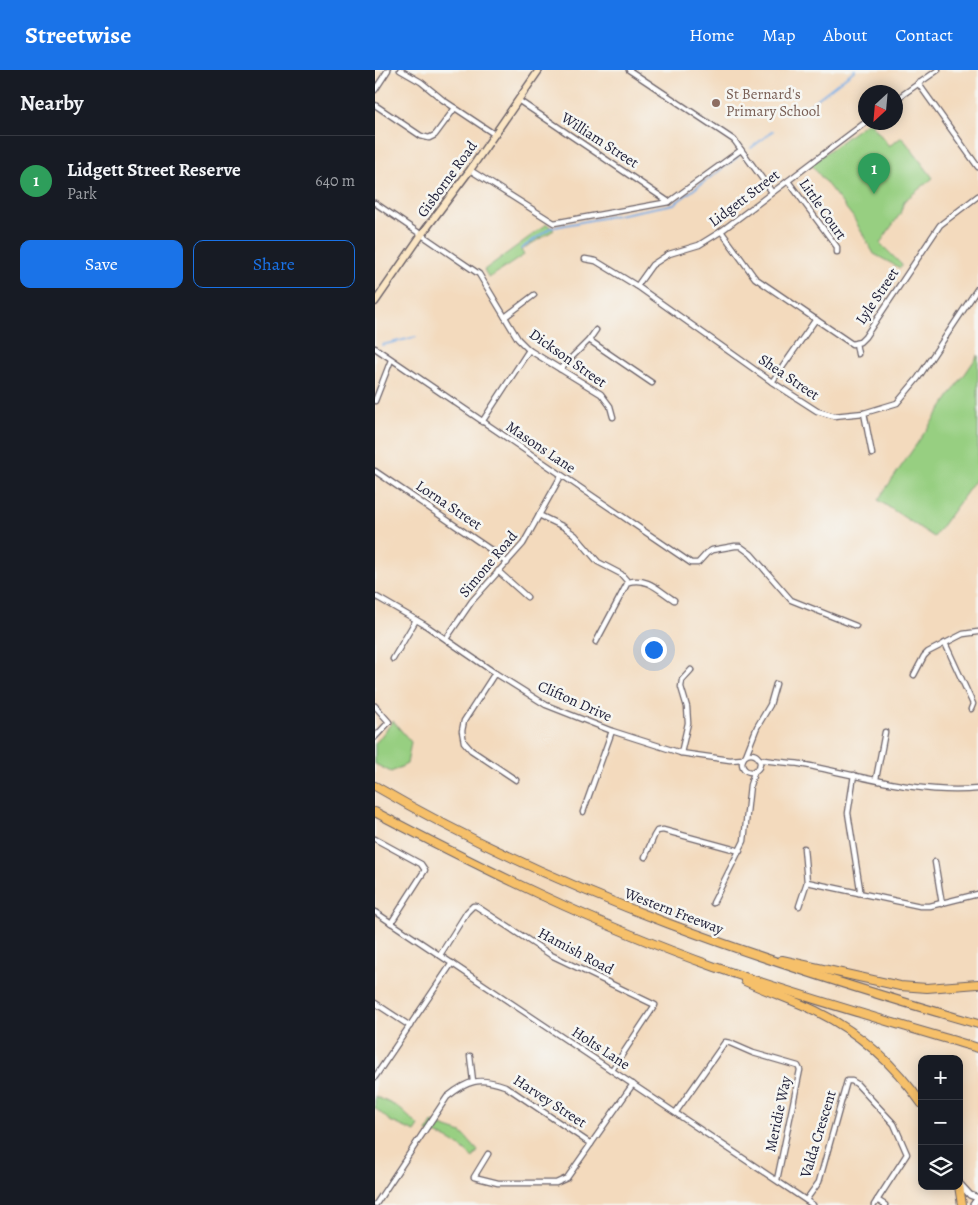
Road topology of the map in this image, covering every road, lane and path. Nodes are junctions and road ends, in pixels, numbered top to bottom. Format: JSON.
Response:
{"nodes":[{"id":1,"x":388,"y":70,"type":"edge"},
{"id":2,"x":400,"y":70,"type":"edge"},
{"id":3,"x":539,"y":70,"type":"edge"},
{"id":4,"x":629,"y":70,"type":"edge"},
{"id":5,"x":938,"y":70,"type":"edge"},
{"id":6,"x":918,"y":84,"type":"junction"},
{"id":7,"x":375,"y":90,"type":"edge"},
{"id":8,"x":903,"y":94,"type":"edge"},
{"id":9,"x":518,"y":100,"type":"junction"},
{"id":10,"x":375,"y":105,"type":"edge"},
{"id":11,"x":455,"y":108,"type":"junction"},
{"id":12,"x":858,"y":128,"type":"edge"},
{"id":13,"x":494,"y":134,"type":"junction"},
{"id":14,"x":741,"y":150,"type":"junction"},
{"id":15,"x":978,"y":166,"type":"edge"},
{"id":16,"x":470,"y":170,"type":"junction"},
{"id":17,"x":788,"y":181,"type":"junction"},
{"id":18,"x":772,"y":192,"type":"junction"},
{"id":19,"x":978,"y":196,"type":"edge"},
{"id":20,"x":669,"y":202,"type":"junction"},
{"id":21,"x":375,"y":203,"type":"edge"},
{"id":22,"x":721,"y":231,"type":"junction"},
{"id":23,"x":422,"y":234,"type":"junction"},
{"id":24,"x":837,"y":252,"type":"dead end"},
{"id":25,"x":585,"y":259,"type":"dead end"},
{"id":26,"x":637,"y":286,"type":"junction"},
{"id":27,"x":978,"y":288,"type":"edge"},
{"id":28,"x":534,"y":295,"type":"dead end"},
{"id":29,"x":375,"y":302,"type":"edge"},
{"id":30,"x":505,"y":317,"type":"junction"},
{"id":31,"x":815,"y":319,"type":"junction"},
{"id":32,"x":596,"y":330,"type":"dead end"},
{"id":33,"x":589,"y":340,"type":"junction"},
{"id":34,"x":856,"y":343,"type":"junction"},
{"id":35,"x":375,"y":348,"type":"edge"},
{"id":36,"x":529,"y":350,"type":"junction"},
{"id":37,"x":858,"y":354,"type":"dead end"},
{"id":38,"x":391,"y":360,"type":"junction"},
{"id":39,"x":560,"y":369,"type":"junction"},
{"id":40,"x":772,"y":382,"type":"junction"},
{"id":41,"x":652,"y":383,"type":"dead end"},
{"id":42,"x":375,"y":401,"type":"edge"},
{"id":43,"x":864,"y":413,"type":"junction"},
{"id":44,"x":613,"y":417,"type":"dead end"},
{"id":45,"x":482,"y":422,"type":"junction"},
{"id":46,"x":872,"y":454,"type":"dead end"},
{"id":47,"x":375,"y":471,"type":"edge"},
{"id":48,"x":561,"y":476,"type":"junction"},
{"id":49,"x":539,"y":515,"type":"junction"},
{"id":50,"x":507,"y":563,"type":"junction"},
{"id":51,"x":499,"y":571,"type":"junction"},
{"id":52,"x":627,"y":582,"type":"junction"},
{"id":53,"x":375,"y":596,"type":"edge"},
{"id":54,"x":527,"y":598,"type":"dead end"},
{"id":55,"x":675,"y":600,"type":"dead end"},
{"id":56,"x":416,"y":620,"type":"junction"},
{"id":57,"x":856,"y":626,"type":"dead end"},
{"id":58,"x":978,"y":632,"type":"edge"},
{"id":59,"x":446,"y":639,"type":"junction"},
{"id":60,"x":596,"y":642,"type":"dead end"},
{"id":61,"x":945,"y":644,"type":"junction"},
{"id":62,"x":393,"y":659,"type":"dead end"},
{"id":63,"x":691,"y":670,"type":"dead end"},
{"id":64,"x":495,"y":673,"type":"junction"},
{"id":65,"x":914,"y":675,"type":"dead end"},
{"id":66,"x":776,"y":684,"type":"dead end"},
{"id":67,"x":375,"y":706,"type":"edge"},
{"id":68,"x":971,"y":709,"type":"dead end"},
{"id":69,"x":612,"y":731,"type":"junction"},
{"id":70,"x":885,"y":732,"type":"dead end"},
{"id":71,"x":375,"y":737,"type":"edge"},
{"id":72,"x":752,"y":740,"type":"junction"},
{"id":73,"x":681,"y":753,"type":"junction"},
{"id":74,"x":745,"y":757,"type":"junction"},
{"id":75,"x":757,"y":758,"type":"junction"},
{"id":76,"x":729,"y":760,"type":"junction"},
{"id":77,"x":771,"y":762,"type":"junction"},
{"id":78,"x":744,"y":768,"type":"junction"},
{"id":79,"x":757,"y":769,"type":"junction"},
{"id":80,"x":854,"y":775,"type":"junction"},
{"id":81,"x":875,"y":779,"type":"junction"},
{"id":82,"x":516,"y":780,"type":"dead end"},
{"id":83,"x":375,"y":785,"type":"edge"},
{"id":84,"x":750,"y":785,"type":"junction"},
{"id":85,"x":978,"y":789,"type":"edge"},
{"id":86,"x":375,"y":812,"type":"edge"},
{"id":87,"x":583,"y":812,"type":"dead end"},
{"id":88,"x":375,"y":839,"type":"edge"},
{"id":89,"x":804,"y":848,"type":"dead end"},
{"id":90,"x":739,"y":851,"type":"junction"},
{"id":91,"x":645,"y":857,"type":"dead end"},
{"id":92,"x":935,"y":862,"type":"dead end"},
{"id":93,"x":807,"y":882,"type":"junction"},
{"id":94,"x":859,"y":893,"type":"junction"},
{"id":95,"x":978,"y":894,"type":"edge"},
{"id":96,"x":713,"y":903,"type":"dead end"},
{"id":97,"x":942,"y":904,"type":"junction"},
{"id":98,"x":799,"y":906,"type":"dead end"},
{"id":99,"x":375,"y":912,"type":"edge"},
{"id":100,"x":391,"y":922,"type":"junction"},
{"id":101,"x":722,"y":944,"type":"junction"},
{"id":102,"x":440,"y":955,"type":"junction"},
{"id":103,"x":452,"y":963,"type":"junction"},
{"id":104,"x":714,"y":966,"type":"junction"},
{"id":105,"x":978,"y":984,"type":"edge"},
{"id":106,"x":375,"y":1003,"type":"edge"},
{"id":107,"x":978,"y":1024,"type":"edge"},
{"id":108,"x":410,"y":1026,"type":"junction"},
{"id":109,"x":978,"y":1048,"type":"edge"},
{"id":110,"x":470,"y":1056,"type":"dead end"},
{"id":111,"x":612,"y":1070,"type":"junction"},
{"id":112,"x":375,"y":1077,"type":"edge"},
{"id":113,"x":473,"y":1081,"type":"junction"},
{"id":114,"x":633,"y":1084,"type":"junction"},
{"id":115,"x":919,"y":1100,"type":"edge"},
{"id":116,"x":676,"y":1112,"type":"junction"},
{"id":117,"x":591,"y":1144,"type":"junction"},
{"id":118,"x":488,"y":1154,"type":"dead end"},
{"id":119,"x":777,"y":1180,"type":"junction"},
{"id":120,"x":963,"y":1188,"type":"edge"},
{"id":121,"x":960,"y":1190,"type":"edge"},
{"id":122,"x":978,"y":1198,"type":"edge"},
{"id":123,"x":806,"y":1200,"type":"junction"},
{"id":124,"x":877,"y":1200,"type":"junction"},
{"id":125,"x":377,"y":1204,"type":"edge"},
{"id":126,"x":813,"y":1205,"type":"edge"},
{"id":127,"x":874,"y":1205,"type":"edge"},
{"id":128,"x":885,"y":1205,"type":"edge"},
{"id":129,"x":962,"y":1205,"type":"edge"},
{"id":130,"x":973,"y":1205,"type":"edge"}],
"edges":[{"from":1,"to":7,"type":"street"},
{"from":2,"to":11,"type":"street"},
{"from":3,"to":9,"type":"main road","name":"Gisborne Road"},
{"from":4,"to":14,"type":"street"},
{"from":5,"to":6,"type":"street"},
{"from":6,"to":8,"type":"street"},
{"from":6,"to":15,"type":"street"},
{"from":9,"to":13,"type":"main road","name":"Gisborne Road"},
{"from":9,"to":20,"type":"street","name":"William Street"},
{"from":10,"to":11,"type":"street"},
{"from":11,"to":13,"type":"street"},
{"from":12,"to":17,"type":"street","name":"Lidgett Street"},
{"from":13,"to":16,"type":"main road","name":"Gisborne Road"},
{"from":14,"to":18,"type":"street"},
{"from":14,"to":20,"type":"street"},
{"from":16,"to":20,"type":"street"},
{"from":16,"to":23,"type":"main road","name":"Gisborne Road"},
{"from":17,"to":18,"type":"street","name":"Lidgett Street"},
{"from":17,"to":24,"type":"street","name":"Little Court"},
{"from":18,"to":22,"type":"street","name":"Lidgett Street"},
{"from":19,"to":34,"type":"street","name":"Lyle Street"},
{"from":21,"to":23,"type":"street","name":"Dickson Street"},
{"from":22,"to":26,"type":"street","name":"Lidgett Street"},
{"from":22,"to":31,"type":"street","name":"Lyle Street"},
{"from":23,"to":29,"type":"main road","name":"Gisborne Road"},
{"from":23,"to":30,"type":"street","name":"Dickson Street"},
{"from":25,"to":26,"type":"street","name":"Shea Street"},
{"from":26,"to":40,"type":"street","name":"Shea Street"},
{"from":27,"to":43,"type":"street","name":"Shea Street"},
{"from":28,"to":30,"type":"street"},
{"from":30,"to":36,"type":"street","name":"Dickson Street"},
{"from":31,"to":34,"type":"street","name":"Lyle Street"},
{"from":31,"to":40,"type":"street"},
{"from":32,"to":33,"type":"street"},
{"from":33,"to":39,"type":"street"},
{"from":33,"to":41,"type":"street"},
{"from":34,"to":37,"type":"street"},
{"from":35,"to":38,"type":"street","name":"Masons Lane"},
{"from":36,"to":39,"type":"street","name":"Dickson Street"},
{"from":36,"to":45,"type":"street"},
{"from":38,"to":42,"type":"street"},
{"from":38,"to":45,"type":"street","name":"Masons Lane"},
{"from":39,"to":44,"type":"street","name":"Dickson Street"},
{"from":40,"to":43,"type":"street","name":"Shea Street"},
{"from":43,"to":46,"type":"street"},
{"from":45,"to":48,"type":"street","name":"Masons Lane"},
{"from":47,"to":50,"type":"street","name":"Lorna Street"},
{"from":48,"to":49,"type":"street","name":"Simone Road"},
{"from":48,"to":57,"type":"street","name":"Masons Lane"},
{"from":49,"to":50,"type":"street","name":"Simone Road"},
{"from":49,"to":52,"type":"street"},
{"from":50,"to":51,"type":"street","name":"Simone Road"},
{"from":51,"to":54,"type":"street"},
{"from":51,"to":59,"type":"street","name":"Simone Road"},
{"from":52,"to":55,"type":"street"},
{"from":52,"to":60,"type":"street"},
{"from":53,"to":56,"type":"street","name":"Clifton Drive"},
{"from":56,"to":59,"type":"street","name":"Clifton Drive"},
{"from":56,"to":62,"type":"street"},
{"from":58,"to":61,"type":"street"},
{"from":59,"to":64,"type":"street","name":"Clifton Drive"},
{"from":61,"to":65,"type":"street"},
{"from":61,"to":68,"type":"street"},
{"from":63,"to":73,"type":"street"},
{"from":64,"to":69,"type":"street","name":"Clifton Drive"},
{"from":64,"to":82,"type":"street"},
{"from":66,"to":72,"type":"street"},
{"from":67,"to":71,"type":"street"},
{"from":69,"to":73,"type":"street","name":"Clifton Drive"},
{"from":69,"to":87,"type":"street"},
{"from":70,"to":81,"type":"street"},
{"from":72,"to":74,"type":"street"},
{"from":72,"to":75,"type":"street"},
{"from":73,"to":76,"type":"street","name":"Clifton Drive"},
{"from":74,"to":75,"type":"street"},
{"from":74,"to":76,"type":"street","name":"Clifton Drive"},
{"from":74,"to":78,"type":"street"},
{"from":75,"to":77,"type":"street"},
{"from":75,"to":79,"type":"street"},
{"from":76,"to":78,"type":"street","name":"Clifton Drive"},
{"from":77,"to":79,"type":"street"},
{"from":77,"to":80,"type":"street"},
{"from":78,"to":79,"type":"street"},
{"from":78,"to":84,"type":"street"},
{"from":79,"to":84,"type":"street"},
{"from":80,"to":81,"type":"street"},
{"from":80,"to":94,"type":"street"},
{"from":81,"to":85,"type":"street"},
{"from":83,"to":101,"type":"highway","name":"Western Freeway"},
{"from":84,"to":90,"type":"street"},
{"from":86,"to":104,"type":"highway"},
{"from":88,"to":100,"type":"street"},
{"from":89,"to":93,"type":"street"},
{"from":90,"to":91,"type":"street"},
{"from":90,"to":96,"type":"street"},
{"from":92,"to":97,"type":"street"},
{"from":93,"to":94,"type":"street"},
{"from":93,"to":98,"type":"street"},
{"from":94,"to":97,"type":"street"},
{"from":95,"to":97,"type":"street"},
{"from":99,"to":100,"type":"street","name":"Holts Lane"},
{"from":100,"to":102,"type":"street","name":"Holts Lane"},
{"from":101,"to":105,"type":"highway"},
{"from":101,"to":107,"type":"highway","name":"Western Freeway"},
{"from":102,"to":103,"type":"street","name":"Holts Lane"},
{"from":102,"to":111,"type":"street","name":"Hamish Road"},
{"from":103,"to":108,"type":"street"},
{"from":103,"to":111,"type":"street","name":"Holts Lane"},
{"from":104,"to":109,"type":"highway"},
{"from":104,"to":115,"type":"highway"},
{"from":106,"to":108,"type":"street"},
{"from":108,"to":112,"type":"street"},
{"from":110,"to":113,"type":"street"},
{"from":111,"to":114,"type":"street","name":"Holts Lane"},
{"from":113,"to":117,"type":"street","name":"Harvey Street"},
{"from":113,"to":125,"type":"street"},
{"from":114,"to":116,"type":"street","name":"Holts Lane"},
{"from":114,"to":117,"type":"street"},
{"from":116,"to":119,"type":"street","name":"Holts Lane"},
{"from":116,"to":119,"type":"street","name":"Meridie Way"},
{"from":117,"to":118,"type":"street"},
{"from":119,"to":123,"type":"street","name":"Holts Lane"},
{"from":120,"to":122,"type":"street"},
{"from":121,"to":129,"type":"highway"},
{"from":122,"to":130,"type":"street"},
{"from":123,"to":124,"type":"street","name":"Valda Crescent"},
{"from":123,"to":126,"type":"street","name":"Holts Lane"},
{"from":124,"to":127,"type":"street","name":"Valda Crescent"},
{"from":124,"to":128,"type":"street"}]}
